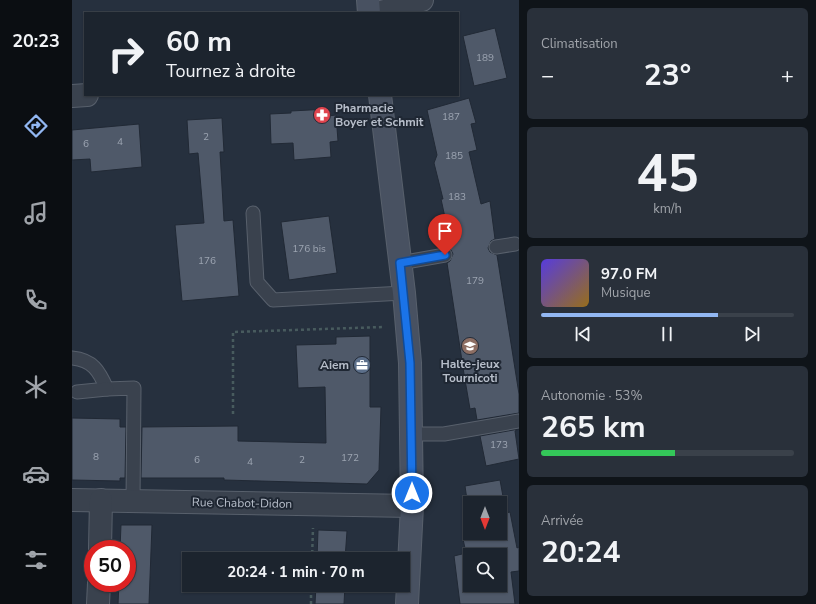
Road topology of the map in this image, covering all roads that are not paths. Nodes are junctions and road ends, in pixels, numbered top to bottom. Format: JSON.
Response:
{"nodes":[{"id":1,"x":368,"y":0,"type":"edge"},
{"id":2,"x":422,"y":0,"type":"edge"},
{"id":3,"x":369,"y":12,"type":"edge"},
{"id":4,"x":381,"y":12,"type":"edge"},
{"id":5,"x":84,"y":95,"type":"edge"},
{"id":6,"x":72,"y":96,"type":"edge"},
{"id":7,"x":380,"y":96,"type":"edge"},
{"id":8,"x":253,"y":213,"type":"dead end"},
{"id":9,"x":515,"y":244,"type":"dead end"},
{"id":10,"x":496,"y":247,"type":"dead end"},
{"id":11,"x":445,"y":255,"type":"dead end"},
{"id":12,"x":400,"y":263,"type":"junction"},
{"id":13,"x":404,"y":293,"type":"junction"},
{"id":14,"x":72,"y":358,"type":"edge"},
{"id":15,"x":107,"y":389,"type":"junction"},
{"id":16,"x":77,"y":392,"type":"dead end"},
{"id":17,"x":519,"y":421,"type":"edge"},
{"id":18,"x":411,"y":434,"type":"junction"},
{"id":19,"x":72,"y":500,"type":"edge"},
{"id":20,"x":101,"y":500,"type":"junction"},
{"id":21,"x":132,"y":501,"type":"junction"},
{"id":22,"x":412,"y":506,"type":"junction"},
{"id":23,"x":100,"y":540,"type":"edge"},
{"id":24,"x":99,"y":592,"type":"edge"},
{"id":25,"x":98,"y":604,"type":"edge"},
{"id":26,"x":407,"y":604,"type":"edge"}],
"edges":[{"from":1,"to":3,"type":"main road"},
{"from":2,"to":4,"type":"street"},
{"from":5,"to":6,"type":"street"},
{"from":7,"to":12,"type":"main road"},
{"from":8,"to":13,"type":"lane"},
{"from":9,"to":10,"type":"lane"},
{"from":11,"to":12,"type":"lane"},
{"from":12,"to":13,"type":"main road"},
{"from":13,"to":18,"type":"main road"},
{"from":14,"to":15,"type":"lane"},
{"from":15,"to":16,"type":"lane"},
{"from":15,"to":21,"type":"lane"},
{"from":17,"to":18,"type":"lane"},
{"from":18,"to":22,"type":"main road"},
{"from":19,"to":20,"type":"street","name":"Rue Chabot-Didon"},
{"from":20,"to":21,"type":"street","name":"Rue Chabot-Didon"},
{"from":20,"to":23,"type":"street"},
{"from":21,"to":22,"type":"street","name":"Rue Chabot-Didon"},
{"from":22,"to":26,"type":"main road"},
{"from":24,"to":25,"type":"street"}]}
